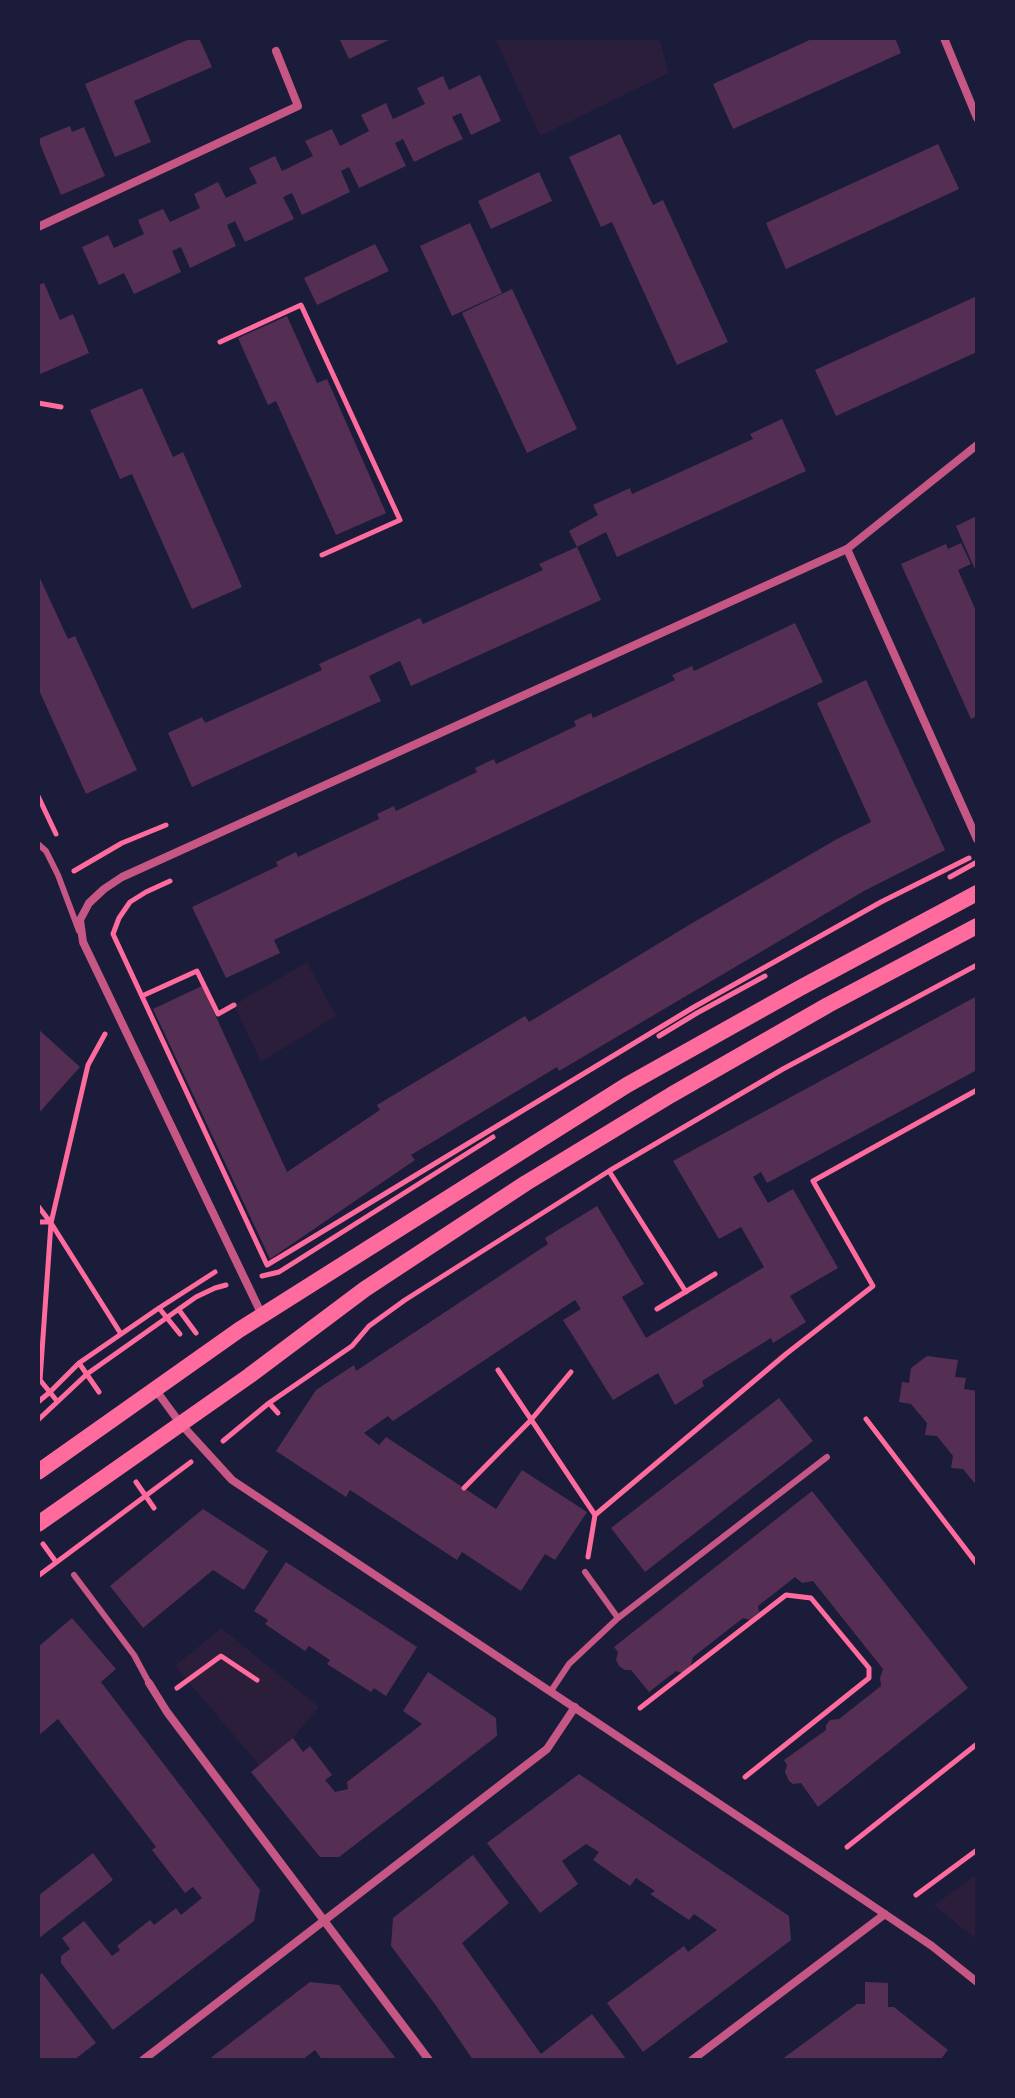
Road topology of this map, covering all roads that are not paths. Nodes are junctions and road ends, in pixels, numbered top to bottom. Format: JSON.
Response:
{"nodes":[{"id":1,"x":944,"y":38,"type":"edge"},
{"id":2,"x":276,"y":51,"type":"dead end"},
{"id":3,"x":977,"y":118,"type":"edge"},
{"id":4,"x":38,"y":227,"type":"edge"},
{"id":5,"x":977,"y":445,"type":"edge"},
{"id":6,"x":847,"y":549,"type":"junction"},
{"id":7,"x":977,"y":839,"type":"edge"},
{"id":8,"x":38,"y":844,"type":"edge"},
{"id":9,"x":977,"y":893,"type":"edge"},
{"id":10,"x":977,"y":926,"type":"edge"},
{"id":11,"x":83,"y":942,"type":"junction"},
{"id":12,"x":263,"y":1315,"type":"junction"},
{"id":13,"x":155,"y":1389,"type":"junction"},
{"id":14,"x":180,"y":1423,"type":"junction"},
{"id":15,"x":827,"y":1457,"type":"dead end"},
{"id":16,"x":38,"y":1472,"type":"edge"},
{"id":17,"x":38,"y":1524,"type":"edge"},
{"id":18,"x":585,"y":1572,"type":"road end"},
{"id":19,"x":74,"y":1575,"type":"dead end"},
{"id":20,"x":618,"y":1618,"type":"junction"},
{"id":21,"x":149,"y":1683,"type":"joint"},
{"id":22,"x":551,"y":1691,"type":"junction"},
{"id":23,"x":575,"y":1707,"type":"junction"},
{"id":24,"x":885,"y":1914,"type":"junction"},
{"id":25,"x":325,"y":1922,"type":"junction"},
{"id":26,"x":977,"y":1982,"type":"edge"},
{"id":27,"x":143,"y":2060,"type":"edge"},
{"id":28,"x":429,"y":2060,"type":"edge"},
{"id":29,"x":692,"y":2060,"type":"edge"}],
"edges":[{"from":1,"to":3,"type":"street"},
{"from":2,"to":4,"type":"street"},
{"from":5,"to":6,"type":"street"},
{"from":6,"to":7,"type":"street"},
{"from":6,"to":11,"type":"street"},
{"from":8,"to":11,"type":"lane"},
{"from":9,"to":12,"type":"main road"},
{"from":10,"to":14,"type":"main road"},
{"from":11,"to":12,"type":"street"},
{"from":12,"to":13,"type":"main road"},
{"from":13,"to":14,"type":"street"},
{"from":13,"to":16,"type":"main road"},
{"from":14,"to":17,"type":"main road"},
{"from":14,"to":22,"type":"street"},
{"from":15,"to":20,"type":"lane"},
{"from":18,"to":20,"type":"lane"},
{"from":19,"to":21,"type":"lane"},
{"from":20,"to":22,"type":"lane"},
{"from":21,"to":25,"type":"street"},
{"from":22,"to":23,"type":"street"},
{"from":23,"to":24,"type":"street"},
{"from":23,"to":25,"type":"street"},
{"from":24,"to":26,"type":"street"},
{"from":24,"to":29,"type":"street"},
{"from":25,"to":27,"type":"street"},
{"from":25,"to":28,"type":"street"}]}
